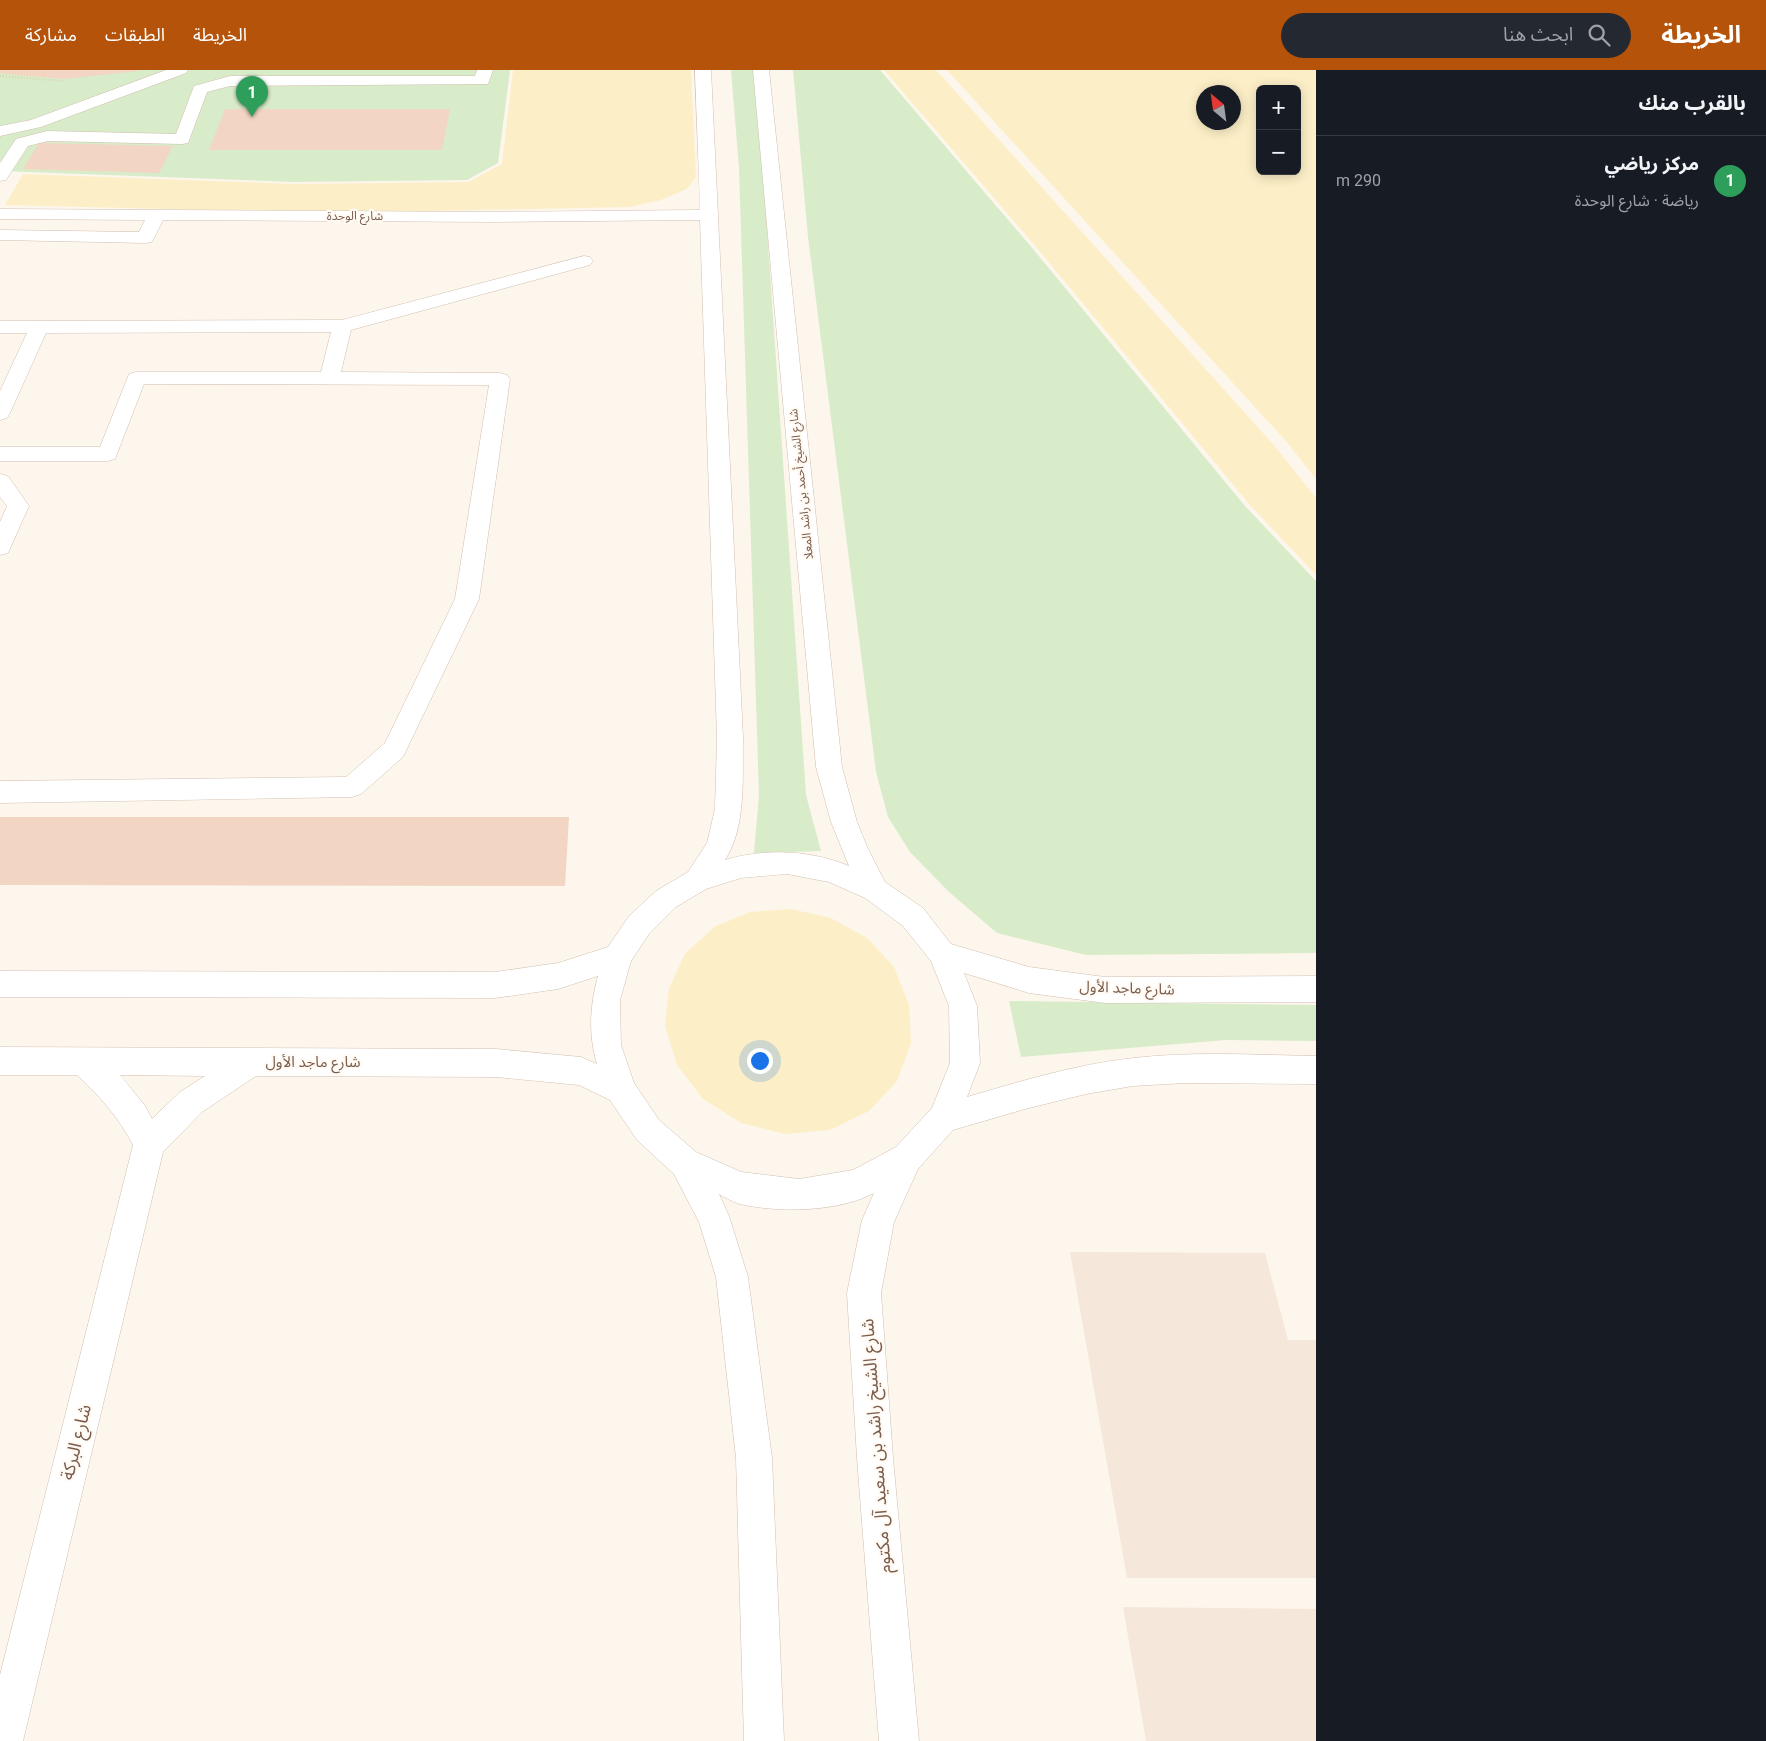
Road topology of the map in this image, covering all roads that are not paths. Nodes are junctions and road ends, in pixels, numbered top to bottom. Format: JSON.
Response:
{"nodes":[{"id":1,"x":160,"y":70,"type":"edge"},
{"id":2,"x":180,"y":70,"type":"edge"},
{"id":3,"x":428,"y":70,"type":"edge"},
{"id":4,"x":485,"y":70,"type":"edge"},
{"id":5,"x":703,"y":70,"type":"edge"},
{"id":6,"x":760,"y":70,"type":"edge"},
{"id":7,"x":399,"y":81,"type":"junction"},
{"id":8,"x":56,"y":116,"type":"junction"},
{"id":9,"x":0,"y":124,"type":"edge"},
{"id":10,"x":0,"y":132,"type":"edge"},
{"id":11,"x":22,"y":143,"type":"junction"},
{"id":12,"x":0,"y":176,"type":"edge"},
{"id":13,"x":0,"y":214,"type":"edge"},
{"id":14,"x":156,"y":215,"type":"junction"},
{"id":15,"x":709,"y":216,"type":"junction"},
{"id":16,"x":0,"y":235,"type":"edge"},
{"id":17,"x":584,"y":261,"type":"dead end"},
{"id":18,"x":342,"y":326,"type":"junction"},
{"id":19,"x":0,"y":327,"type":"edge"},
{"id":20,"x":39,"y":327,"type":"junction"},
{"id":21,"x":330,"y":378,"type":"junction"},
{"id":22,"x":0,"y":414,"type":"edge"},
{"id":23,"x":0,"y":454,"type":"edge"},
{"id":24,"x":0,"y":481,"type":"edge"},
{"id":25,"x":0,"y":547,"type":"edge"},
{"id":26,"x":0,"y":792,"type":"edge"},
{"id":27,"x":698,"y":880,"type":"junction"},
{"id":28,"x":875,"y":890,"type":"junction"},
{"id":29,"x":942,"y":954,"type":"junction"},
{"id":30,"x":618,"y":957,"type":"junction"},
{"id":31,"x":0,"y":984,"type":"edge"},
{"id":32,"x":1316,"y":989,"type":"edge"},
{"id":33,"x":0,"y":1061,"type":"edge"},
{"id":34,"x":83,"y":1061,"type":"junction"},
{"id":35,"x":252,"y":1062,"type":"junction"},
{"id":36,"x":1316,"y":1070,"type":"edge"},
{"id":37,"x":621,"y":1090,"type":"junction"},
{"id":38,"x":944,"y":1118,"type":"junction"},
{"id":39,"x":150,"y":1144,"type":"junction"},
{"id":40,"x":907,"y":1158,"type":"junction"},
{"id":41,"x":685,"y":1163,"type":"junction"},
{"id":42,"x":3,"y":1741,"type":"edge"},
{"id":43,"x":764,"y":1741,"type":"edge"},
{"id":44,"x":899,"y":1741,"type":"edge"}],
"edges":[{"from":1,"to":9,"type":"street"},
{"from":2,"to":8,"type":"street"},
{"from":3,"to":7,"type":"street"},
{"from":4,"to":7,"type":"street"},
{"from":5,"to":15,"type":"street"},
{"from":6,"to":28,"type":"street","name":"شارع الشيخ أحمد بن راشد المعلا"},
{"from":7,"to":11,"type":"street"},
{"from":8,"to":10,"type":"street"},
{"from":8,"to":11,"type":"street"},
{"from":10,"to":11,"type":"street"},
{"from":11,"to":12,"type":"street"},
{"from":13,"to":14,"type":"street","name":"شارع الوحدة"},
{"from":14,"to":15,"type":"street","name":"شارع الوحدة"},
{"from":14,"to":16,"type":"street"},
{"from":15,"to":27,"type":"street"},
{"from":17,"to":18,"type":"street"},
{"from":18,"to":20,"type":"street"},
{"from":18,"to":21,"type":"street"},
{"from":19,"to":20,"type":"street"},
{"from":20,"to":22,"type":"street"},
{"from":21,"to":23,"type":"street"},
{"from":21,"to":26,"type":"street"},
{"from":24,"to":25,"type":"street"},
{"from":27,"to":28,"type":"street"},
{"from":27,"to":30,"type":"street"},
{"from":28,"to":29,"type":"street"},
{"from":29,"to":32,"type":"street","name":"شارع ماجد الأول"},
{"from":29,"to":38,"type":"street"},
{"from":30,"to":31,"type":"street"},
{"from":30,"to":37,"type":"street"},
{"from":33,"to":34,"type":"street","name":"شارع ماجد الأول"},
{"from":34,"to":35,"type":"street","name":"شارع ماجد الأول"},
{"from":34,"to":39,"type":"street"},
{"from":35,"to":37,"type":"street","name":"شارع ماجد الأول"},
{"from":35,"to":39,"type":"street","name":"شارع البركة"},
{"from":36,"to":38,"type":"street"},
{"from":37,"to":41,"type":"street"},
{"from":38,"to":40,"type":"street"},
{"from":39,"to":42,"type":"street","name":"شارع البركة"},
{"from":40,"to":41,"type":"street"},
{"from":40,"to":44,"type":"street","name":"شارع الشيخ راشد بن سعيد آل مكتوم"},
{"from":41,"to":43,"type":"street"}]}
